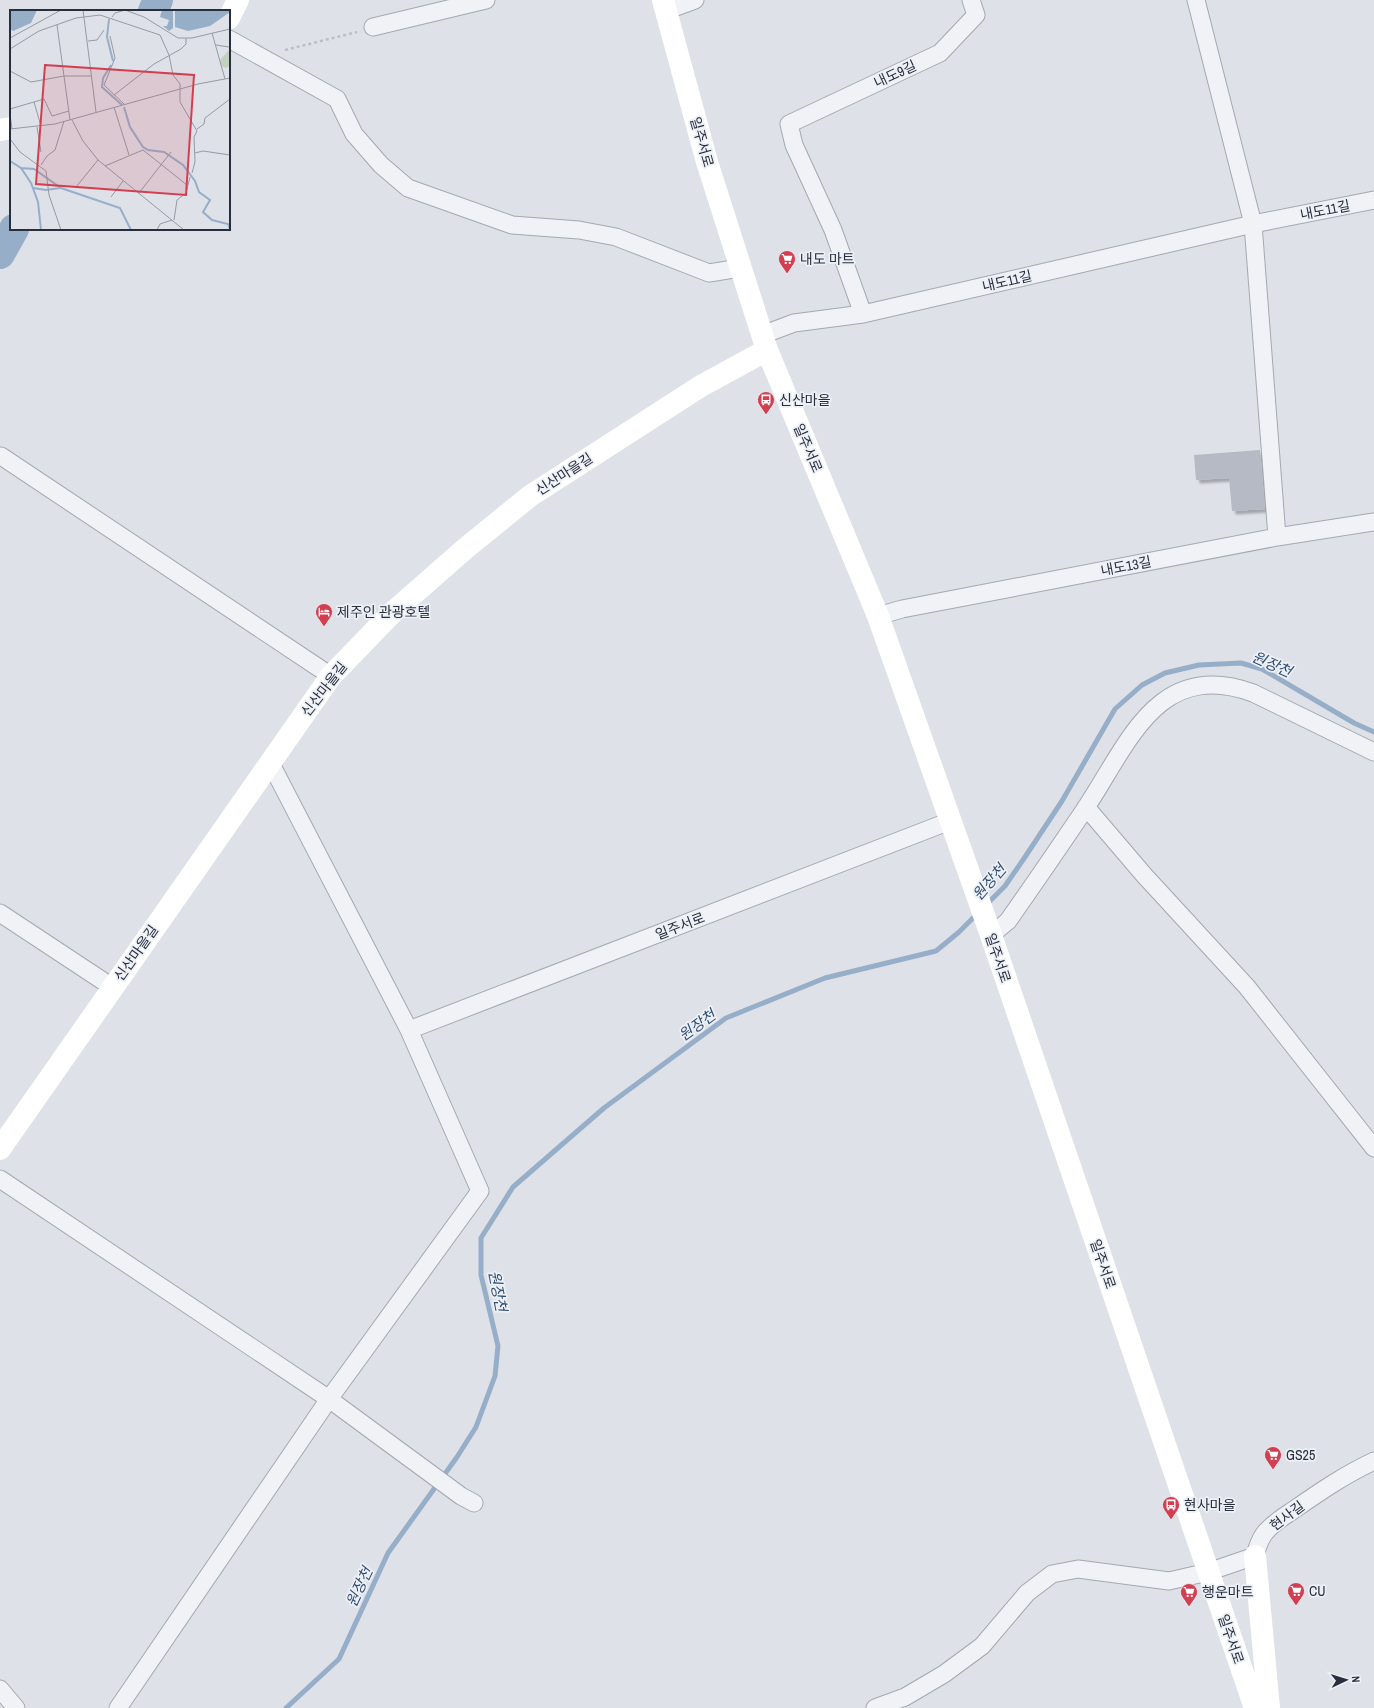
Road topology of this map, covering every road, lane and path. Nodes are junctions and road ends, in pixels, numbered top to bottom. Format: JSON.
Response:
{"nodes":[{"id":1,"x":238,"y":0,"type":"edge"},
{"id":2,"x":486,"y":0,"type":"edge"},
{"id":3,"x":695,"y":0,"type":"edge"},
{"id":4,"x":971,"y":0,"type":"edge"},
{"id":5,"x":1196,"y":0,"type":"edge"},
{"id":6,"x":664,"y":5,"type":"edge"},
{"id":7,"x":230,"y":16,"type":"edge"},
{"id":8,"x":374,"y":28,"type":"joint"},
{"id":9,"x":230,"y":40,"type":"edge"},
{"id":10,"x":260,"y":57,"type":"junction"},
{"id":11,"x":10,"y":128,"type":"edge"},
{"id":12,"x":0,"y":130,"type":"edge"},
{"id":13,"x":1374,"y":200,"type":"edge"},
{"id":14,"x":1252,"y":224,"type":"junction"},
{"id":15,"x":740,"y":268,"type":"junction"},
{"id":16,"x":863,"y":314,"type":"junction"},
{"id":17,"x":764,"y":342,"type":"junction"},
{"id":18,"x":1,"y":456,"type":"edge"},
{"id":19,"x":1374,"y":522,"type":"edge"},
{"id":20,"x":1277,"y":537,"type":"junction"},
{"id":21,"x":878,"y":616,"type":"junction"},
{"id":22,"x":331,"y":676,"type":"junction"},
{"id":23,"x":1374,"y":752,"type":"edge"},
{"id":24,"x":270,"y":762,"type":"junction"},
{"id":25,"x":1086,"y":807,"type":"junction"},
{"id":26,"x":950,"y":821,"type":"junction"},
{"id":27,"x":0,"y":913,"type":"edge"},
{"id":28,"x":988,"y":928,"type":"junction"},
{"id":29,"x":112,"y":987,"type":"junction"},
{"id":30,"x":410,"y":1030,"type":"junction"},
{"id":31,"x":1374,"y":1148,"type":"edge"},
{"id":32,"x":0,"y":1149,"type":"edge"},
{"id":33,"x":0,"y":1179,"type":"edge"},
{"id":34,"x":329,"y":1399,"type":"junction"},
{"id":35,"x":1374,"y":1461,"type":"edge"},
{"id":36,"x":468,"y":1499,"type":"dead end"},
{"id":37,"x":1254,"y":1556,"type":"junction"},
{"id":38,"x":1208,"y":1572,"type":"junction"},
{"id":39,"x":0,"y":1689,"type":"edge"},
{"id":40,"x":16,"y":1708,"type":"edge"},
{"id":41,"x":118,"y":1708,"type":"edge"},
{"id":42,"x":875,"y":1708,"type":"edge"},
{"id":43,"x":1255,"y":1708,"type":"edge"},
{"id":44,"x":1268,"y":1708,"type":"edge"}],
"edges":[{"from":1,"to":7,"type":"main road"},
{"from":2,"to":8,"type":"street"},
{"from":3,"to":6,"type":"street"},
{"from":4,"to":16,"type":"street","name":"내도9길"},
{"from":5,"to":14,"type":"street"},
{"from":6,"to":15,"type":"main road","name":"일주서로"},
{"from":8,"to":10,"type":"path"},
{"from":9,"to":10,"type":"street"},
{"from":10,"to":15,"type":"street"},
{"from":11,"to":12,"type":"main road"},
{"from":13,"to":14,"type":"street","name":"내도11길"},
{"from":14,"to":16,"type":"street","name":"내도11길"},
{"from":14,"to":20,"type":"street"},
{"from":15,"to":17,"type":"main road","name":"일주서로"},
{"from":16,"to":17,"type":"street","name":"내도11길"},
{"from":17,"to":21,"type":"main road","name":"일주서로"},
{"from":17,"to":22,"type":"main road","name":"신산마을길"},
{"from":18,"to":22,"type":"street"},
{"from":19,"to":20,"type":"street","name":"내도13길"},
{"from":20,"to":21,"type":"street","name":"내도13길"},
{"from":21,"to":26,"type":"main road","name":"일주서로"},
{"from":22,"to":24,"type":"main road","name":"신산마을길"},
{"from":23,"to":25,"type":"street"},
{"from":24,"to":29,"type":"main road","name":"신산마을길"},
{"from":24,"to":30,"type":"street"},
{"from":25,"to":28,"type":"street"},
{"from":25,"to":31,"type":"street"},
{"from":26,"to":28,"type":"main road","name":"일주서로"},
{"from":26,"to":30,"type":"street","name":"일주서로"},
{"from":27,"to":29,"type":"street"},
{"from":28,"to":38,"type":"main road","name":"일주서로"},
{"from":29,"to":32,"type":"main road","name":"신산마을길"},
{"from":30,"to":34,"type":"street"},
{"from":33,"to":34,"type":"street"},
{"from":34,"to":36,"type":"street"},
{"from":34,"to":41,"type":"street"},
{"from":35,"to":37,"type":"street","name":"현사길"},
{"from":37,"to":38,"type":"street"},
{"from":37,"to":44,"type":"main road"},
{"from":38,"to":42,"type":"street"},
{"from":38,"to":43,"type":"main road","name":"일주서로"},
{"from":39,"to":40,"type":"street"}]}
